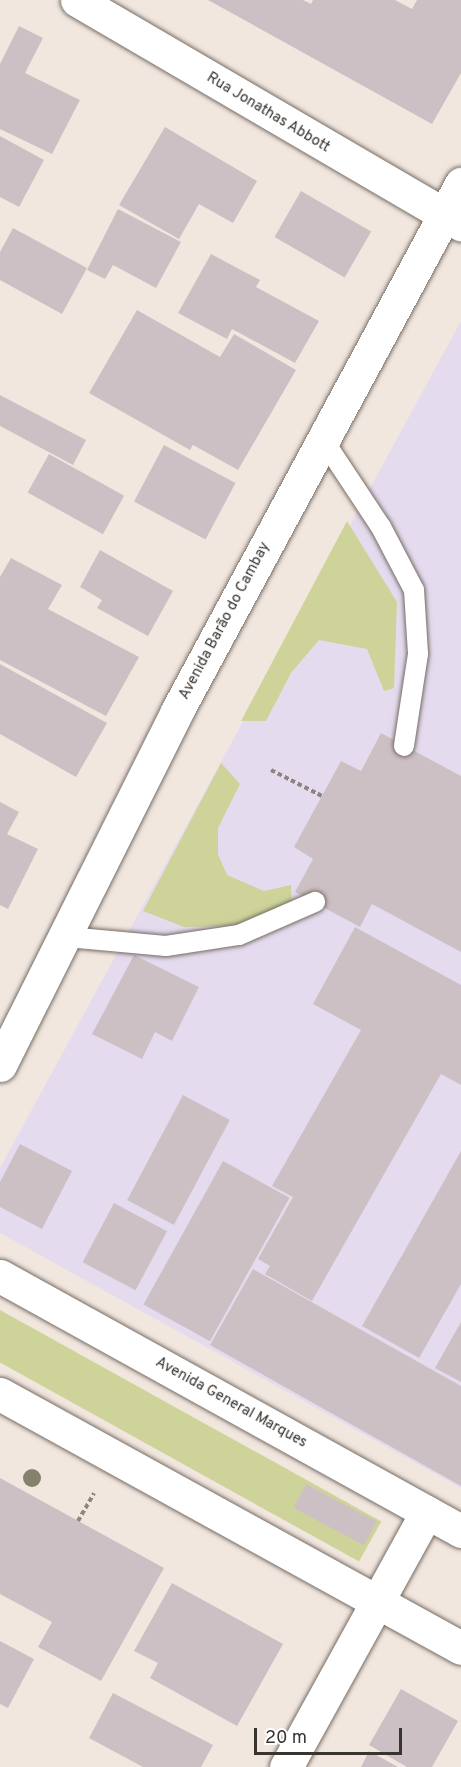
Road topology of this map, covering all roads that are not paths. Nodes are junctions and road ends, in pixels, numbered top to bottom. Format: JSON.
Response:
{"nodes":[{"id":1,"x":77,"y":0,"type":"edge"},
{"id":2,"x":461,"y":184,"type":"edge"},
{"id":3,"x":453,"y":219,"type":"edge"},
{"id":4,"x":322,"y":438,"type":"junction"},
{"id":5,"x":404,"y":746,"type":"dead end"},
{"id":6,"x":315,"y":902,"type":"dead end"},
{"id":7,"x":67,"y":937,"type":"junction"},
{"id":8,"x":0,"y":1065,"type":"edge"},
{"id":9,"x":0,"y":1276,"type":"edge"},
{"id":10,"x":0,"y":1394,"type":"edge"},
{"id":11,"x":427,"y":1512,"type":"junction"},
{"id":12,"x":461,"y":1531,"type":"edge"},
{"id":13,"x":377,"y":1602,"type":"junction"},
{"id":14,"x":461,"y":1648,"type":"edge"},
{"id":15,"x":286,"y":1767,"type":"edge"}],
"edges":[{"from":1,"to":3,"type":"street","name":"Rua Jonathas Abbott"},
{"from":2,"to":3,"type":"street","name":"Avenida Barão do Cambay"},
{"from":3,"to":4,"type":"street","name":"Avenida Barão do Cambay"},
{"from":4,"to":5,"type":"lane"},
{"from":4,"to":7,"type":"street","name":"Avenida Barão do Cambay"},
{"from":6,"to":7,"type":"lane"},
{"from":7,"to":8,"type":"street","name":"Avenida Barão do Cambay"},
{"from":9,"to":11,"type":"street","name":"Avenida General Marques"},
{"from":10,"to":13,"type":"street"},
{"from":11,"to":12,"type":"street","name":"Avenida General Marques"},
{"from":11,"to":13,"type":"street"},
{"from":13,"to":14,"type":"street"},
{"from":13,"to":15,"type":"street"}]}
